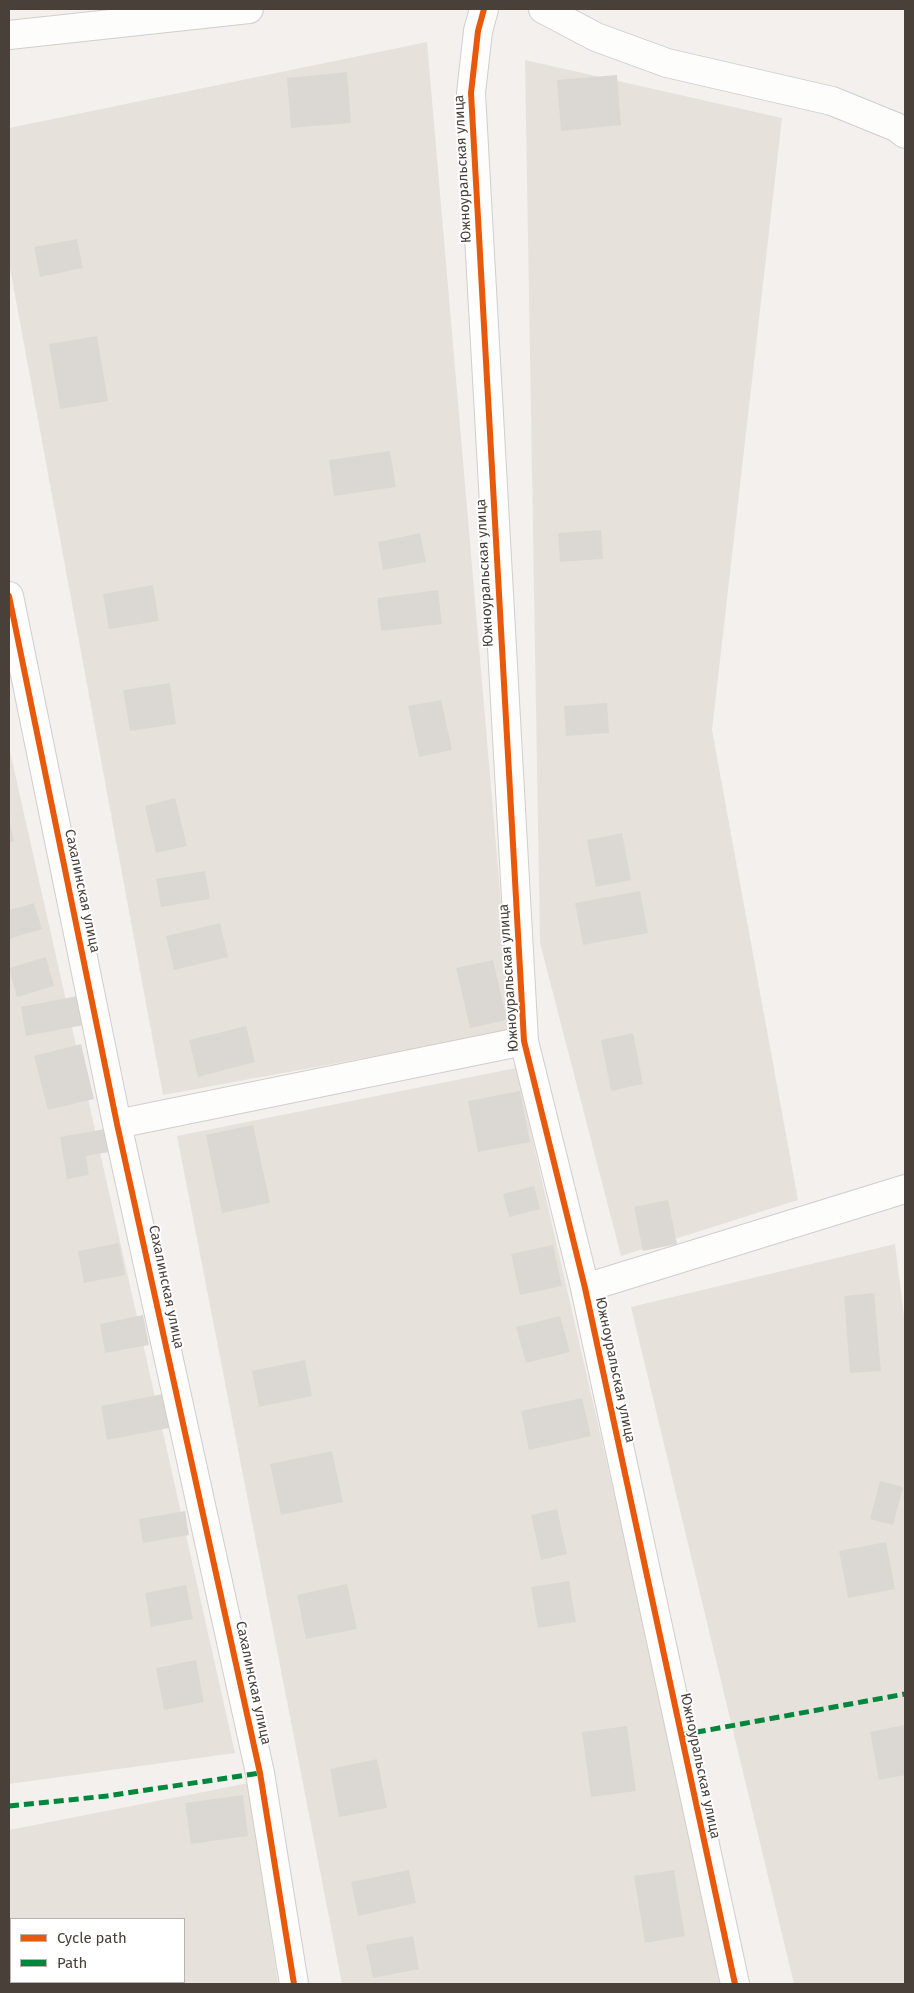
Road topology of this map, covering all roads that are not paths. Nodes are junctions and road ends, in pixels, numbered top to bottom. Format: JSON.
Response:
{"nodes":[{"id":1,"x":250,"y":9,"type":"edge"},
{"id":2,"x":484,"y":9,"type":"edge"},
{"id":3,"x":543,"y":9,"type":"edge"},
{"id":4,"x":9,"y":35,"type":"edge"},
{"id":5,"x":905,"y":134,"type":"edge"},
{"id":6,"x":9,"y":596,"type":"edge"},
{"id":7,"x":524,"y":1041,"type":"junction"},
{"id":8,"x":117,"y":1124,"type":"junction"},
{"id":9,"x":905,"y":1189,"type":"edge"},
{"id":10,"x":585,"y":1288,"type":"junction"},
{"id":11,"x":294,"y":1984,"type":"edge"},
{"id":12,"x":735,"y":1984,"type":"edge"}],
"edges":[{"from":1,"to":4,"type":"street"},
{"from":2,"to":7,"type":"street","name":"Южноуральская улица"},
{"from":3,"to":5,"type":"street"},
{"from":6,"to":8,"type":"street","name":"Сахалинская улица"},
{"from":7,"to":8,"type":"street"},
{"from":7,"to":10,"type":"street","name":"Южноуральская улица"},
{"from":8,"to":11,"type":"street","name":"Сахалинская улица"},
{"from":9,"to":10,"type":"street"},
{"from":10,"to":12,"type":"street","name":"Южноуральская улица"}]}
